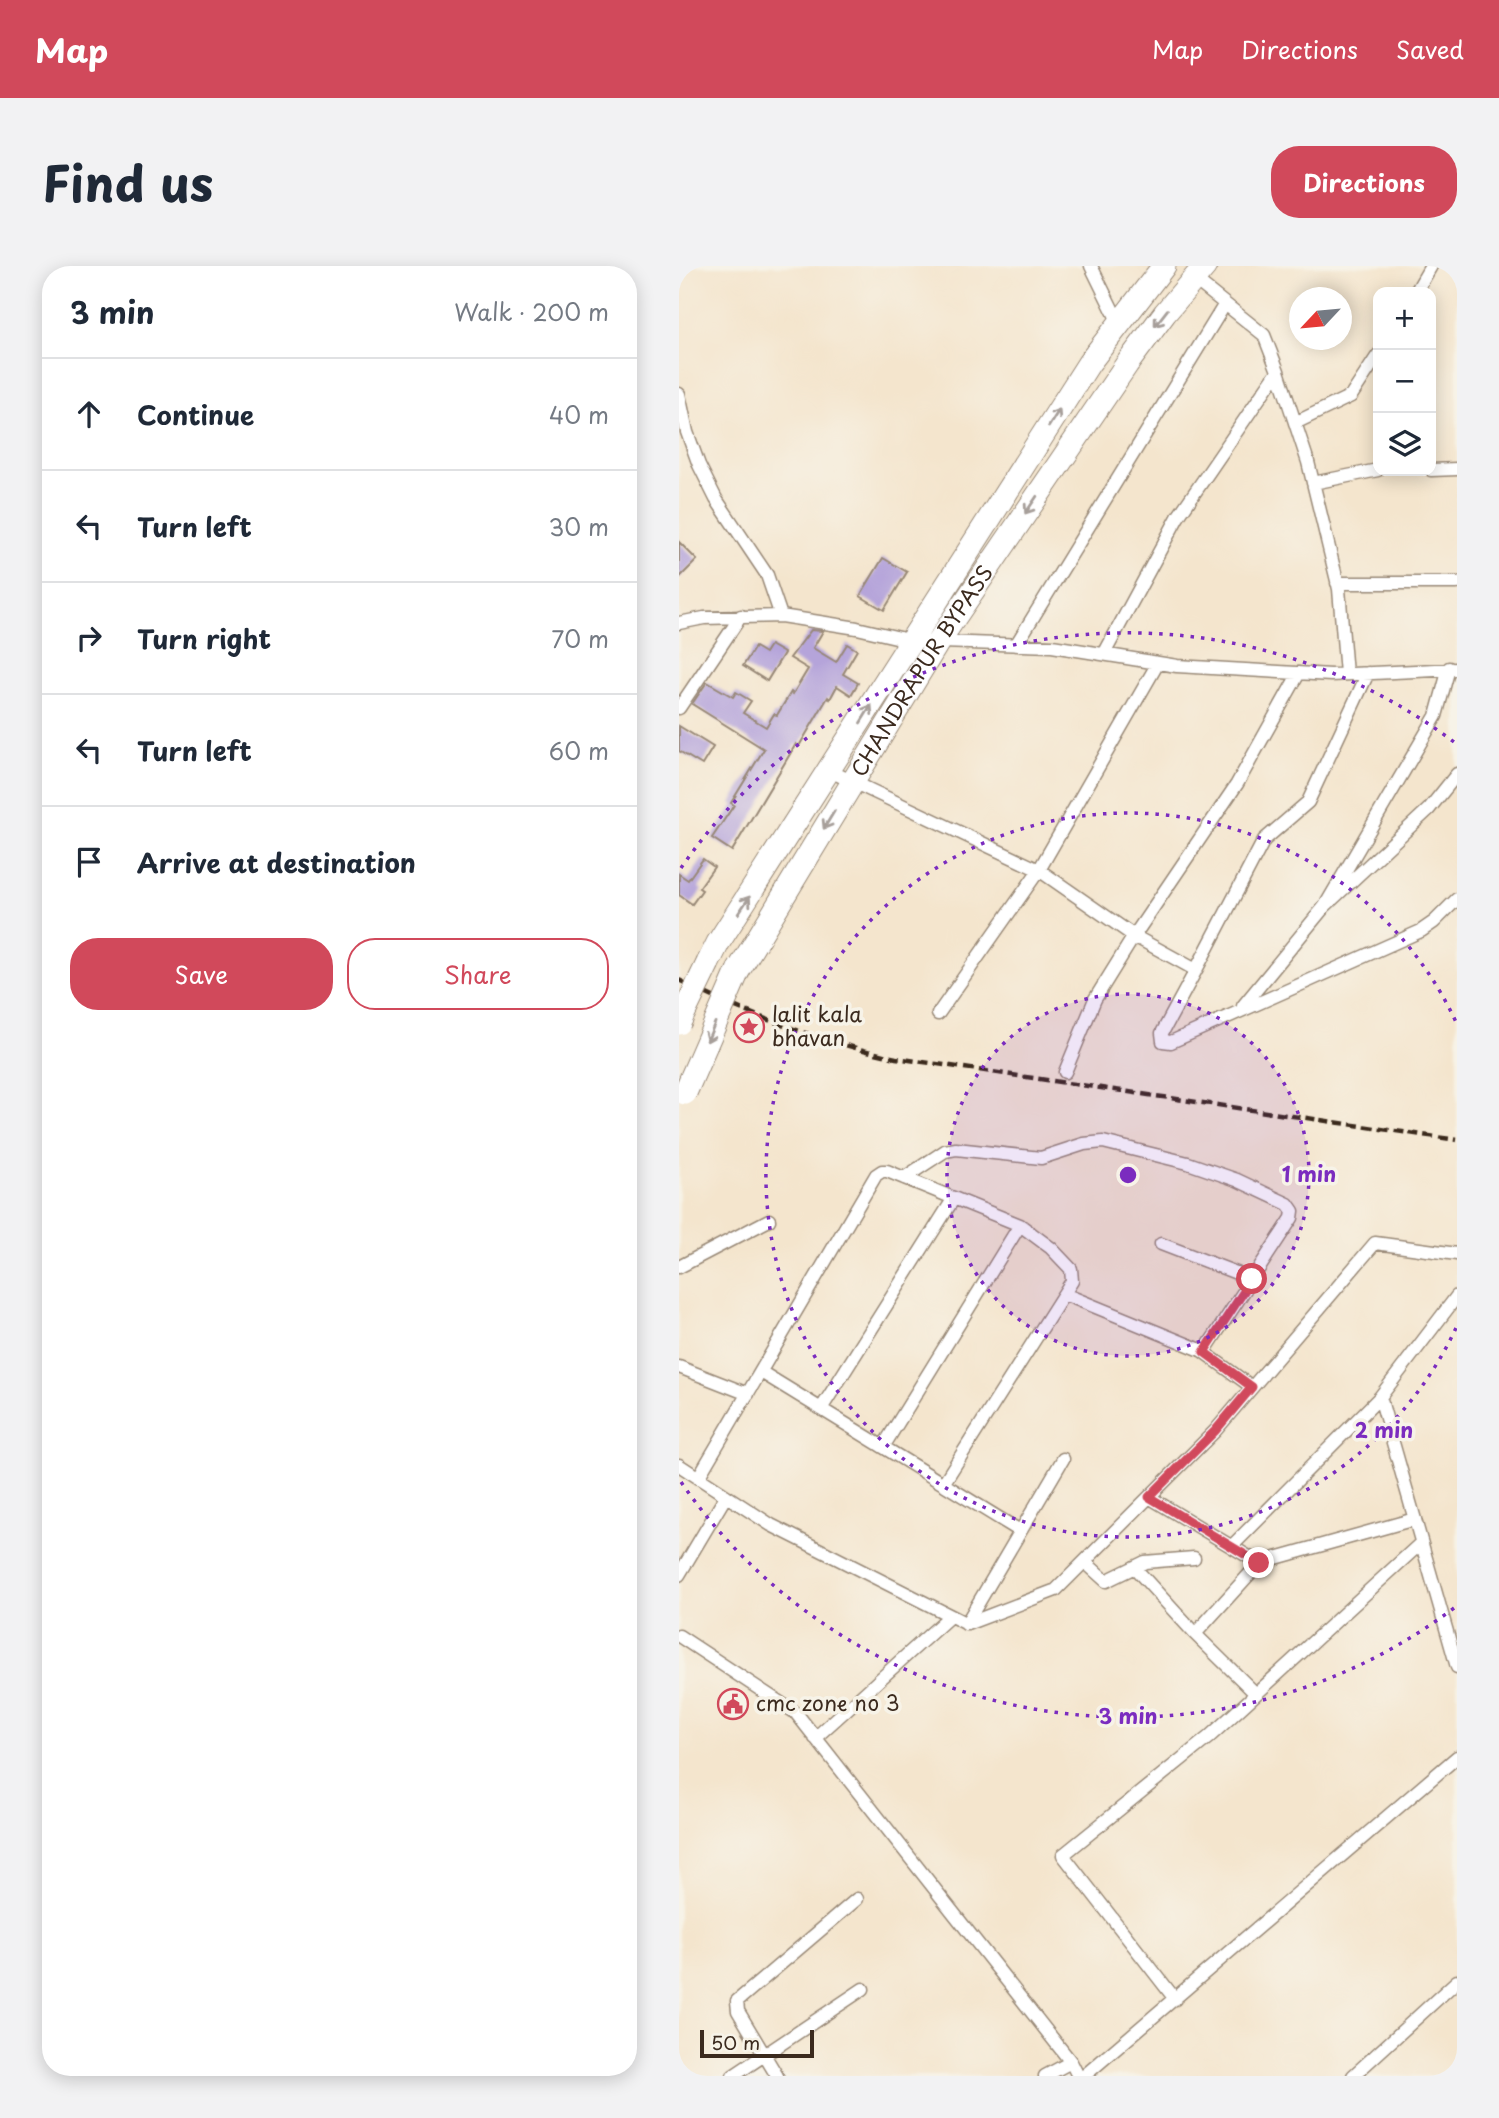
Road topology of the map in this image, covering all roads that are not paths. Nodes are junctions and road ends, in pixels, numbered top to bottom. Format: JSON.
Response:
{"nodes":[{"id":1,"x":1091,"y":266,"type":"edge"},
{"id":2,"x":1164,"y":266,"type":"edge"},
{"id":3,"x":1431,"y":266,"type":"edge"},
{"id":4,"x":1200,"y":272,"type":"edge"},
{"id":5,"x":1419,"y":287,"type":"edge"},
{"id":6,"x":1225,"y":304,"type":"junction"},
{"id":7,"x":1119,"y":323,"type":"junction"},
{"id":8,"x":1373,"y":363,"type":"edge"},
{"id":9,"x":1278,"y":371,"type":"junction"},
{"id":10,"x":679,"y":394,"type":"edge"},
{"id":11,"x":1295,"y":423,"type":"junction"},
{"id":12,"x":1457,"y":469,"type":"edge"},
{"id":13,"x":1436,"y":470,"type":"edge"},
{"id":14,"x":1373,"y":471,"type":"edge"},
{"id":15,"x":1313,"y":483,"type":"junction"},
{"id":16,"x":1337,"y":583,"type":"junction"},
{"id":17,"x":1457,"y":583,"type":"edge"},
{"id":18,"x":741,"y":616,"type":"junction"},
{"id":19,"x":782,"y":616,"type":"junction"},
{"id":20,"x":679,"y":623,"type":"edge"},
{"id":21,"x":912,"y":641,"type":"junction"},
{"id":22,"x":938,"y":642,"type":"junction"},
{"id":23,"x":1016,"y":645,"type":"junction"},
{"id":24,"x":1104,"y":654,"type":"junction"},
{"id":25,"x":1158,"y":663,"type":"junction"},
{"id":26,"x":1453,"y":668,"type":"edge"},
{"id":27,"x":1299,"y":673,"type":"junction"},
{"id":28,"x":1368,"y":673,"type":"junction"},
{"id":29,"x":1346,"y":674,"type":"junction"},
{"id":30,"x":679,"y":708,"type":"edge"},
{"id":31,"x":830,"y":771,"type":"junction"},
{"id":32,"x":1457,"y":774,"type":"edge"},
{"id":33,"x":853,"y":782,"type":"junction"},
{"id":34,"x":1039,"y":870,"type":"junction"},
{"id":35,"x":1457,"y":899,"type":"edge"},
{"id":36,"x":1325,"y":906,"type":"junction"},
{"id":37,"x":1134,"y":936,"type":"junction"},
{"id":38,"x":1196,"y":970,"type":"junction"},
{"id":39,"x":1241,"y":1009,"type":"junction"},
{"id":40,"x":938,"y":1014,"type":"dead end"},
{"id":41,"x":679,"y":1023,"type":"edge"},
{"id":42,"x":1065,"y":1072,"type":"dead end"},
{"id":43,"x":682,"y":1098,"type":"edge"},
{"id":44,"x":904,"y":1178,"type":"junction"},
{"id":45,"x":954,"y":1198,"type":"junction"},
{"id":46,"x":769,"y":1220,"type":"dead end"},
{"id":47,"x":1020,"y":1225,"type":"junction"},
{"id":48,"x":1161,"y":1244,"type":"dead end"},
{"id":49,"x":1457,"y":1254,"type":"edge"},
{"id":50,"x":679,"y":1267,"type":"edge"},
{"id":51,"x":1252,"y":1279,"type":"junction"},
{"id":52,"x":1064,"y":1294,"type":"junction"},
{"id":53,"x":1457,"y":1296,"type":"edge"},
{"id":54,"x":1204,"y":1352,"type":"junction"},
{"id":55,"x":679,"y":1367,"type":"edge"},
{"id":56,"x":761,"y":1372,"type":"junction"},
{"id":57,"x":1252,"y":1387,"type":"junction"},
{"id":58,"x":748,"y":1394,"type":"junction"},
{"id":59,"x":1380,"y":1397,"type":"junction"},
{"id":60,"x":821,"y":1409,"type":"junction"},
{"id":61,"x":883,"y":1447,"type":"junction"},
{"id":62,"x":1063,"y":1459,"type":"dead end"},
{"id":63,"x":679,"y":1465,"type":"edge"},
{"id":64,"x":698,"y":1478,"type":"junction"},
{"id":65,"x":943,"y":1484,"type":"junction"},
{"id":66,"x":726,"y":1496,"type":"junction"},
{"id":67,"x":1149,"y":1497,"type":"junction"},
{"id":68,"x":1415,"y":1519,"type":"junction"},
{"id":69,"x":1020,"y":1531,"type":"junction"},
{"id":70,"x":1421,"y":1543,"type":"junction"},
{"id":71,"x":1232,"y":1546,"type":"junction"},
{"id":72,"x":1194,"y":1558,"type":"dead end"},
{"id":73,"x":1085,"y":1562,"type":"junction"},
{"id":74,"x":1259,"y":1563,"type":"junction"},
{"id":75,"x":1135,"y":1567,"type":"junction"},
{"id":76,"x":679,"y":1575,"type":"edge"},
{"id":77,"x":950,"y":1616,"type":"junction"},
{"id":78,"x":966,"y":1624,"type":"junction"},
{"id":79,"x":1195,"y":1634,"type":"junction"},
{"id":80,"x":679,"y":1636,"type":"edge"},
{"id":81,"x":1457,"y":1667,"type":"edge"},
{"id":82,"x":1256,"y":1694,"type":"junction"},
{"id":83,"x":815,"y":1738,"type":"junction"},
{"id":84,"x":1457,"y":1757,"type":"edge"},
{"id":85,"x":857,"y":1899,"type":"dead end"},
{"id":86,"x":1457,"y":1981,"type":"edge"},
{"id":87,"x":863,"y":1989,"type":"dead end"},
{"id":88,"x":1175,"y":1999,"type":"junction"},
{"id":89,"x":764,"y":2056,"type":"junction"},
{"id":90,"x":1071,"y":2062,"type":"junction"},
{"id":91,"x":733,"y":2076,"type":"edge"},
{"id":92,"x":777,"y":2076,"type":"edge"},
{"id":93,"x":1045,"y":2076,"type":"edge"},
{"id":94,"x":1078,"y":2076,"type":"edge"},
{"id":95,"x":1084,"y":2076,"type":"edge"},
{"id":96,"x":1353,"y":2076,"type":"edge"}],
"edges":[{"from":1,"to":7,"type":"street"},
{"from":2,"to":7,"type":"highway","name":"CHANDRAPUR BYPASS"},
{"from":3,"to":5,"type":"street"},
{"from":4,"to":6,"type":"street"},
{"from":4,"to":22,"type":"highway","name":"CHANDRAPUR BYPASS","one_way":true},
{"from":6,"to":9,"type":"street"},
{"from":6,"to":23,"type":"street"},
{"from":21,"to":7,"type":"highway","name":"CHANDRAPUR BYPASS","one_way":true},
{"from":8,"to":11,"type":"street"},
{"from":9,"to":11,"type":"street"},
{"from":9,"to":24,"type":"street"},
{"from":10,"to":19,"type":"street"},
{"from":11,"to":15,"type":"street"},
{"from":12,"to":13,"type":"street"},
{"from":14,"to":15,"type":"street"},
{"from":15,"to":16,"type":"street"},
{"from":16,"to":17,"type":"street"},
{"from":16,"to":29,"type":"street"},
{"from":18,"to":19,"type":"street"},
{"from":18,"to":20,"type":"street"},
{"from":18,"to":30,"type":"street"},
{"from":19,"to":21,"type":"street"},
{"from":21,"to":22,"type":"street"},
{"from":31,"to":21,"type":"highway","name":"CHANDRAPUR BYPASS","one_way":true},
{"from":22,"to":23,"type":"street"},
{"from":22,"to":33,"type":"highway","name":"CHANDRAPUR BYPASS"},
{"from":23,"to":24,"type":"street"},
{"from":24,"to":25,"type":"street"},
{"from":25,"to":27,"type":"street"},
{"from":25,"to":34,"type":"street"},
{"from":26,"to":28,"type":"street"},
{"from":26,"to":36,"type":"street"},
{"from":27,"to":29,"type":"street"},
{"from":27,"to":37,"type":"street"},
{"from":28,"to":29,"type":"street"},
{"from":28,"to":38,"type":"street"},
{"from":31,"to":33,"type":"street"},
{"from":41,"to":31,"type":"highway","name":"CHANDRAPUR BYPASS","one_way":true,"bridge":true},
{"from":32,"to":36,"type":"street"},
{"from":33,"to":34,"type":"street"},
{"from":33,"to":43,"type":"highway","name":"CHANDRAPUR BYPASS","one_way":true,"bridge":true},
{"from":34,"to":37,"type":"street"},
{"from":34,"to":40,"type":"street"},
{"from":35,"to":39,"type":"street"},
{"from":36,"to":39,"type":"street"},
{"from":37,"to":38,"type":"street"},
{"from":37,"to":42,"type":"street"},
{"from":38,"to":39,"type":"street"},
{"from":44,"to":45,"type":"street"},
{"from":44,"to":51,"type":"street"},
{"from":44,"to":56,"type":"street"},
{"from":45,"to":47,"type":"street"},
{"from":45,"to":60,"type":"street"},
{"from":46,"to":50,"type":"street"},
{"from":47,"to":52,"type":"street"},
{"from":47,"to":61,"type":"street"},
{"from":48,"to":51,"type":"street"},
{"from":49,"to":57,"type":"street"},
{"from":51,"to":54,"type":"street"},
{"from":52,"to":54,"type":"street"},
{"from":52,"to":65,"type":"street"},
{"from":53,"to":59,"type":"street"},
{"from":54,"to":57,"type":"street"},
{"from":55,"to":58,"type":"street"},
{"from":56,"to":58,"type":"street"},
{"from":56,"to":60,"type":"street"},
{"from":57,"to":67,"type":"street"},
{"from":58,"to":64,"type":"street"},
{"from":59,"to":68,"type":"street"},
{"from":59,"to":71,"type":"street"},
{"from":60,"to":61,"type":"street"},
{"from":61,"to":65,"type":"street"},
{"from":62,"to":69,"type":"street"},
{"from":63,"to":64,"type":"street"},
{"from":64,"to":66,"type":"street"},
{"from":65,"to":69,"type":"street"},
{"from":66,"to":76,"type":"street"},
{"from":66,"to":77,"type":"street"},
{"from":67,"to":71,"type":"street"},
{"from":67,"to":73,"type":"street"},
{"from":68,"to":70,"type":"street"},
{"from":68,"to":74,"type":"street"},
{"from":69,"to":78,"type":"street"},
{"from":70,"to":81,"type":"street"},
{"from":70,"to":82,"type":"street"},
{"from":71,"to":74,"type":"street"},
{"from":72,"to":75,"type":"street"},
{"from":73,"to":75,"type":"street"},
{"from":73,"to":78,"type":"street"},
{"from":74,"to":79,"type":"street"},
{"from":75,"to":79,"type":"street"},
{"from":77,"to":78,"type":"street"},
{"from":77,"to":83,"type":"street"},
{"from":79,"to":82,"type":"street"},
{"from":80,"to":83,"type":"street"},
{"from":82,"to":88,"type":"street"},
{"from":83,"to":90,"type":"street"},
{"from":84,"to":88,"type":"street"},
{"from":85,"to":89,"type":"street"},
{"from":86,"to":96,"type":"street"},
{"from":87,"to":89,"type":"street"},
{"from":88,"to":95,"type":"street"},
{"from":89,"to":91,"type":"street"},
{"from":89,"to":92,"type":"street"},
{"from":90,"to":93,"type":"street"},
{"from":90,"to":94,"type":"street"}]}
